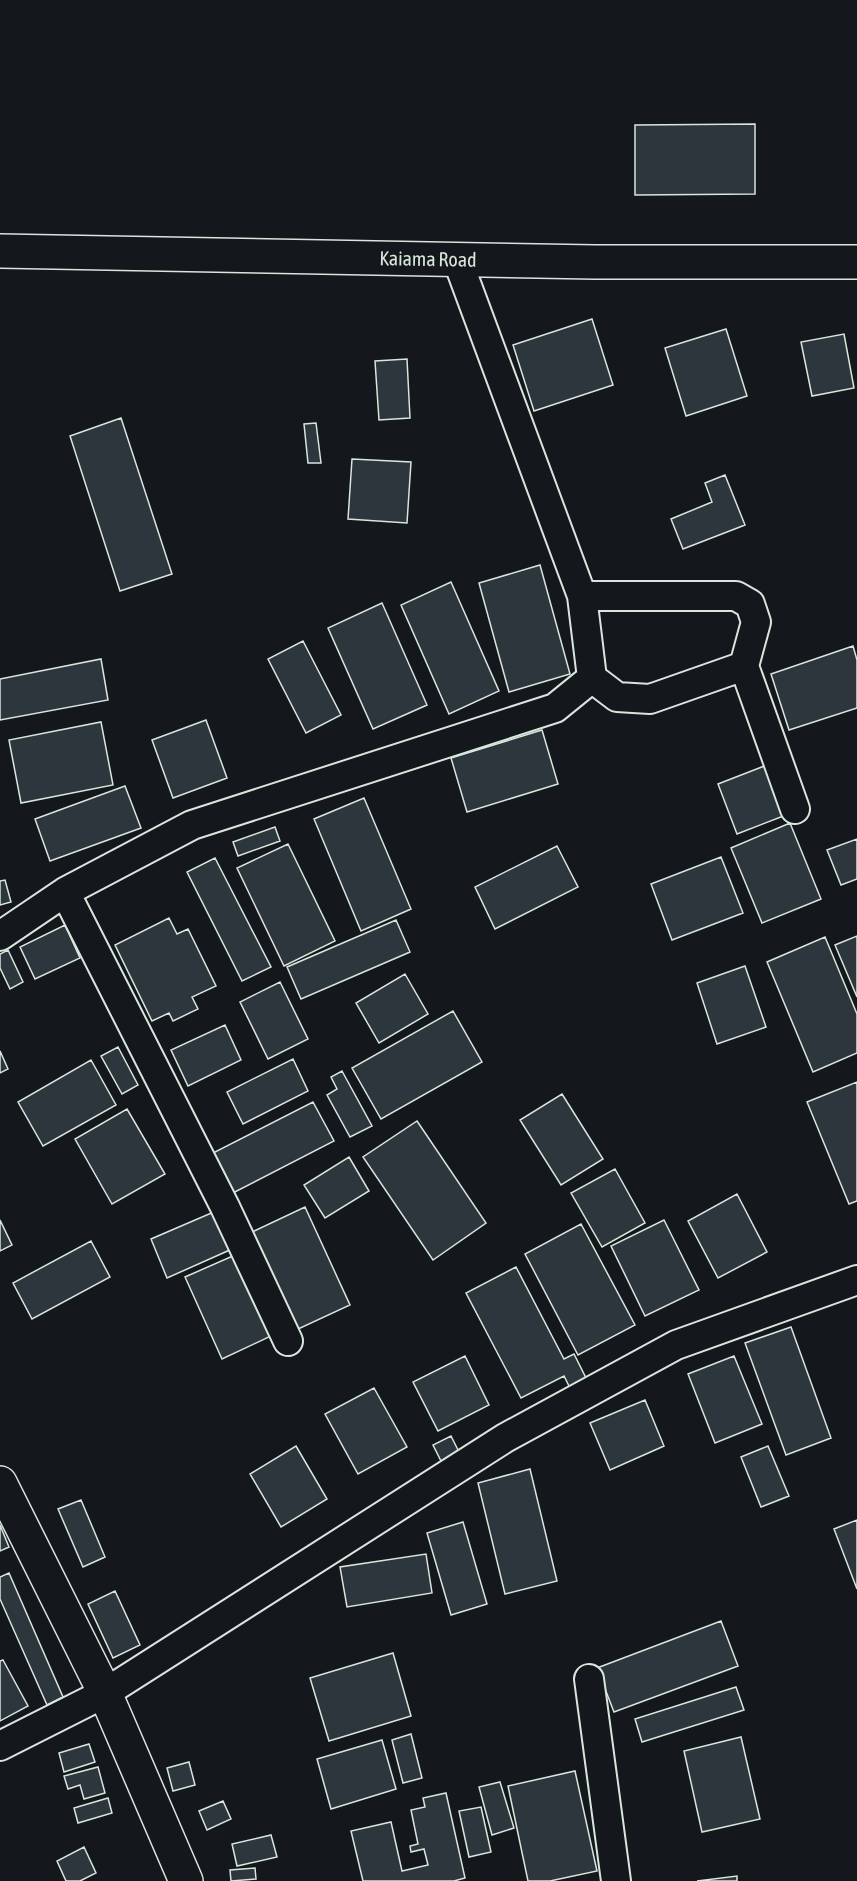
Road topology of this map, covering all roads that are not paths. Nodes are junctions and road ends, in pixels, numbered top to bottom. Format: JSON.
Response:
{"nodes":[{"id":1,"x":0,"y":251,"type":"edge"},
{"id":2,"x":457,"y":259,"type":"junction"},
{"id":3,"x":857,"y":262,"type":"edge"},
{"id":4,"x":582,"y":596,"type":"junction"},
{"id":5,"x":744,"y":666,"type":"junction"},
{"id":6,"x":592,"y":678,"type":"junction"},
{"id":7,"x":795,"y":809,"type":"dead end"},
{"id":8,"x":65,"y":892,"type":"junction"},
{"id":9,"x":0,"y":936,"type":"edge"},
{"id":10,"x":857,"y":1280,"type":"edge"},
{"id":11,"x":288,"y":1341,"type":"dead end"},
{"id":12,"x":0,"y":1484,"type":"edge"},
{"id":13,"x":589,"y":1680,"type":"dead end"},
{"id":14,"x":105,"y":1693,"type":"junction"},
{"id":15,"x":0,"y":1746,"type":"edge"},
{"id":16,"x":186,"y":1881,"type":"edge"},
{"id":17,"x":616,"y":1881,"type":"edge"}],
"edges":[{"from":1,"to":2,"type":"main road","name":"Kaiama Road"},
{"from":2,"to":3,"type":"main road","name":"Kaiama Road"},
{"from":2,"to":4,"type":"street"},
{"from":4,"to":5,"type":"street"},
{"from":4,"to":6,"type":"street"},
{"from":5,"to":6,"type":"street"},
{"from":5,"to":7,"type":"street"},
{"from":6,"to":8,"type":"street"},
{"from":8,"to":9,"type":"street"},
{"from":8,"to":11,"type":"street"},
{"from":10,"to":14,"type":"street"},
{"from":12,"to":14,"type":"main road"},
{"from":13,"to":17,"type":"street"},
{"from":14,"to":15,"type":"street"},
{"from":14,"to":16,"type":"main road"}]}
